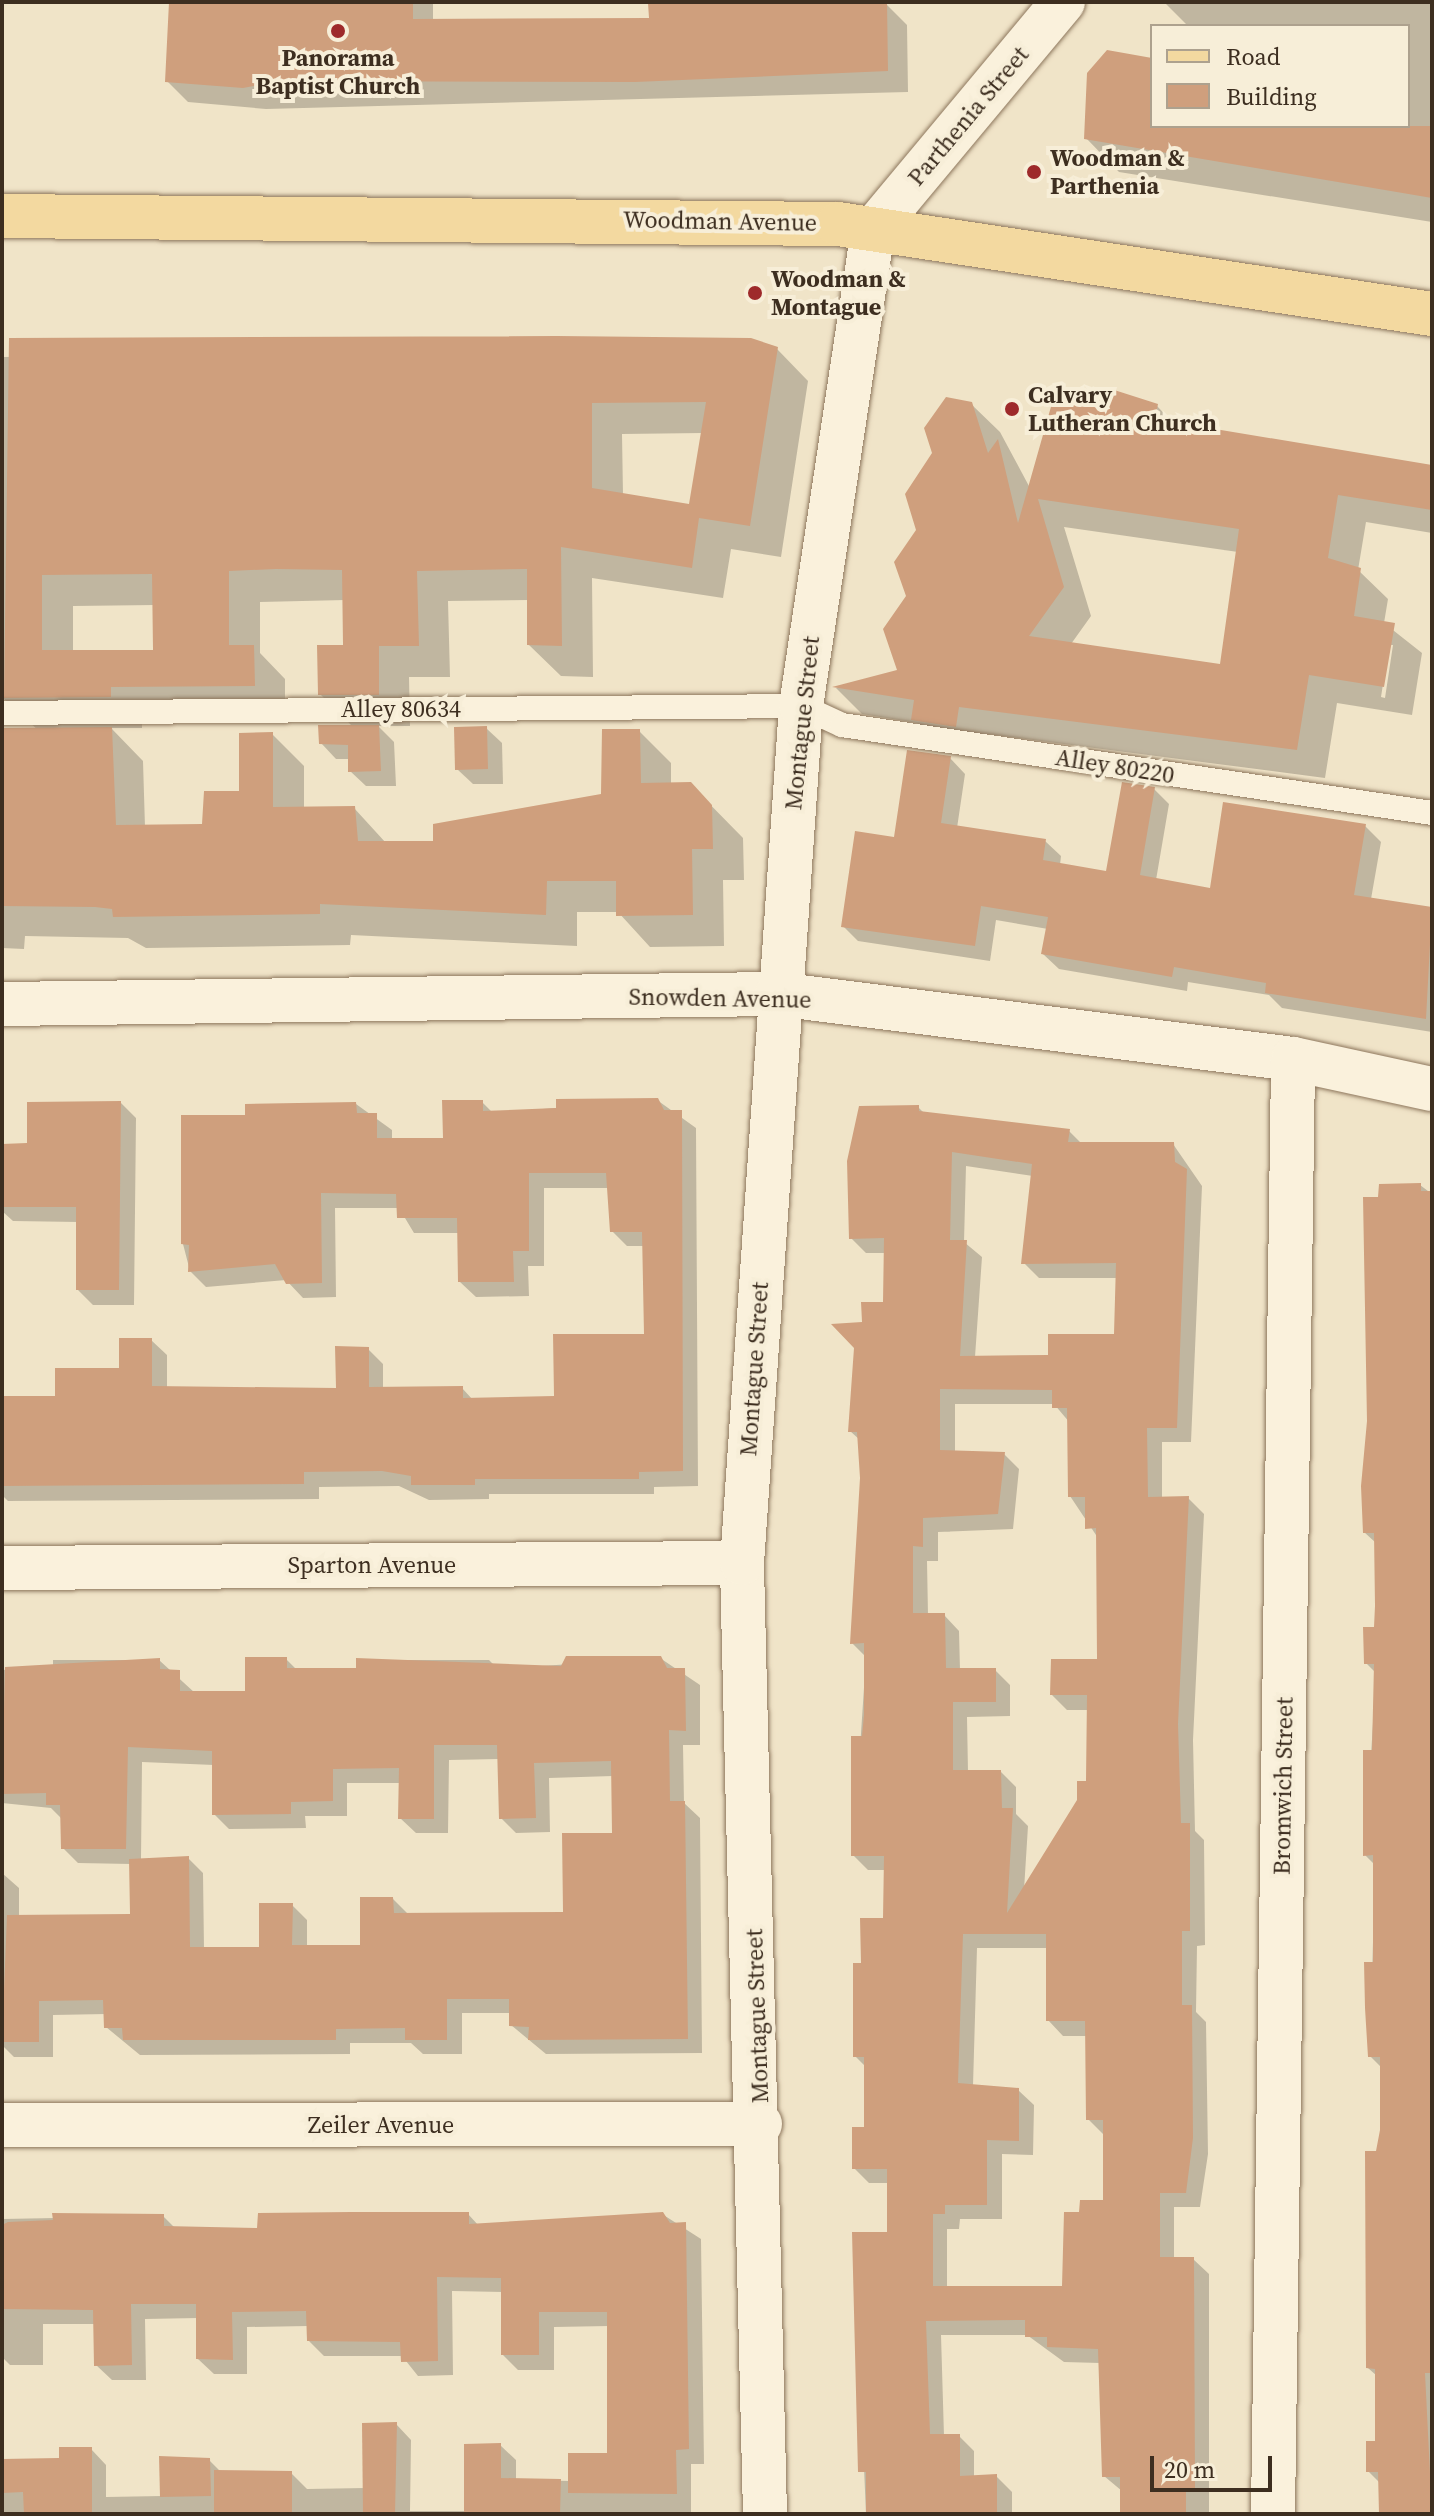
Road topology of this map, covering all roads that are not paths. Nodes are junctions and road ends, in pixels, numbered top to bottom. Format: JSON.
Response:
{"nodes":[{"id":1,"x":1063,"y":2,"type":"edge"},
{"id":2,"x":2,"y":216,"type":"edge"},
{"id":3,"x":873,"y":230,"type":"junction"},
{"id":4,"x":1432,"y":314,"type":"edge"},
{"id":5,"x":801,"y":706,"type":"junction"},
{"id":6,"x":2,"y":713,"type":"edge"},
{"id":7,"x":1432,"y":813,"type":"edge"},
{"id":8,"x":777,"y":994,"type":"junction"},
{"id":9,"x":2,"y":1004,"type":"edge"},
{"id":10,"x":1293,"y":1059,"type":"junction"},
{"id":11,"x":1432,"y":1089,"type":"edge"},
{"id":12,"x":742,"y":1563,"type":"junction"},
{"id":13,"x":2,"y":1568,"type":"edge"},
{"id":14,"x":760,"y":2124,"type":"junction"},
{"id":15,"x":2,"y":2125,"type":"edge"},
{"id":16,"x":765,"y":2514,"type":"edge"},
{"id":17,"x":1273,"y":2514,"type":"edge"}],
"edges":[{"from":1,"to":3,"type":"street","name":"Parthenia Street"},
{"from":2,"to":3,"type":"main road","name":"Woodman Avenue"},
{"from":3,"to":4,"type":"main road","name":"Woodman Avenue"},
{"from":3,"to":5,"type":"street","name":"Montague Street"},
{"from":5,"to":6,"type":"lane","name":"Alley 80634"},
{"from":5,"to":7,"type":"lane","name":"Alley 80220"},
{"from":5,"to":8,"type":"street","name":"Montague Street"},
{"from":8,"to":9,"type":"street","name":"Snowden Avenue"},
{"from":8,"to":10,"type":"street","name":"Snowden Avenue"},
{"from":8,"to":12,"type":"street","name":"Montague Street"},
{"from":10,"to":11,"type":"street","name":"Snowden Avenue"},
{"from":10,"to":17,"type":"street","name":"Bromwich Street"},
{"from":12,"to":13,"type":"street","name":"Sparton Avenue"},
{"from":12,"to":14,"type":"street","name":"Montague Street"},
{"from":14,"to":15,"type":"street","name":"Zeiler Avenue"},
{"from":14,"to":16,"type":"street","name":"Montague Street"}]}
